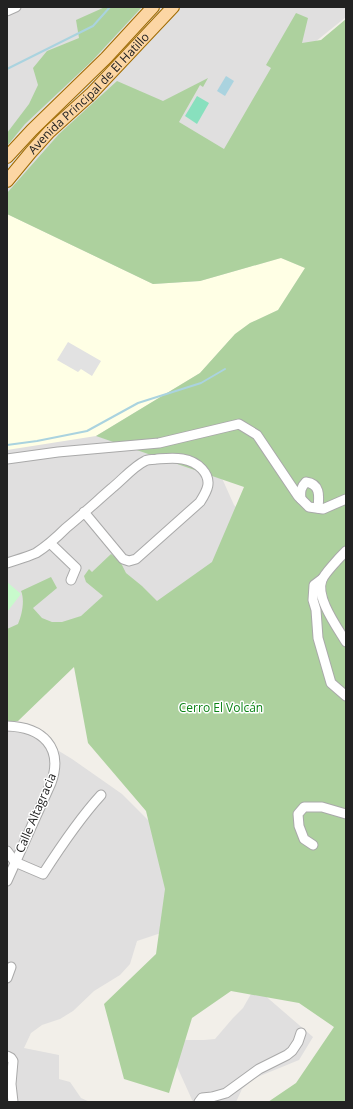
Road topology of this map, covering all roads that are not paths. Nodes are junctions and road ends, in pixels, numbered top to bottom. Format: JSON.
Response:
{"nodes":[{"id":1,"x":16,"y":7,"type":"edge"},
{"id":2,"x":153,"y":7,"type":"edge"},
{"id":3,"x":173,"y":7,"type":"edge"},
{"id":4,"x":7,"y":11,"type":"edge"},
{"id":5,"x":7,"y":157,"type":"edge"},
{"id":6,"x":7,"y":181,"type":"edge"},
{"id":7,"x":7,"y":459,"type":"edge"},
{"id":8,"x":301,"y":499,"type":"junction"},
{"id":9,"x":346,"y":499,"type":"edge"},
{"id":10,"x":318,"y":508,"type":"junction"},
{"id":11,"x":84,"y":512,"type":"junction"},
{"id":12,"x":50,"y":543,"type":"junction"},
{"id":13,"x":346,"y":551,"type":"edge"},
{"id":14,"x":7,"y":563,"type":"edge"},
{"id":15,"x":322,"y":579,"type":"junction"},
{"id":16,"x":71,"y":580,"type":"dead end"},
{"id":17,"x":346,"y":642,"type":"edge"},
{"id":18,"x":346,"y":696,"type":"edge"},
{"id":19,"x":7,"y":726,"type":"edge"},
{"id":20,"x":102,"y":795,"type":"dead end"},
{"id":21,"x":346,"y":814,"type":"edge"},
{"id":22,"x":313,"y":844,"type":"dead end"},
{"id":23,"x":7,"y":851,"type":"edge"},
{"id":24,"x":16,"y":862,"type":"junction"},
{"id":25,"x":7,"y":881,"type":"edge"},
{"id":26,"x":11,"y":966,"type":"dead end"},
{"id":27,"x":7,"y":978,"type":"edge"},
{"id":28,"x":301,"y":1033,"type":"dead end"},
{"id":29,"x":7,"y":1056,"type":"edge"},
{"id":30,"x":13,"y":1102,"type":"edge"},
{"id":31,"x":200,"y":1102,"type":"edge"}],
"edges":[{"from":1,"to":4,"type":"street"},
{"from":2,"to":5,"type":"main road","name":"Avenida Principal de El Hatillo"},
{"from":3,"to":6,"type":"main road","name":"Avenida Principal de El Hatillo"},
{"from":7,"to":8,"type":"street"},
{"from":8,"to":10,"type":"street"},
{"from":8,"to":10,"type":"street"},
{"from":9,"to":10,"type":"street"},
{"from":11,"to":11,"type":"street"},
{"from":11,"to":12,"type":"street"},
{"from":12,"to":14,"type":"street"},
{"from":12,"to":16,"type":"street"},
{"from":13,"to":15,"type":"street"},
{"from":15,"to":17,"type":"street"},
{"from":15,"to":18,"type":"street"},
{"from":19,"to":24,"type":"street","name":"Calle Altagracia"},
{"from":20,"to":24,"type":"street"},
{"from":21,"to":22,"type":"street"},
{"from":23,"to":24,"type":"street"},
{"from":24,"to":25,"type":"street","name":"Calle Altagracia"},
{"from":26,"to":27,"type":"street"},
{"from":28,"to":31,"type":"street"},
{"from":29,"to":30,"type":"street"}]}
